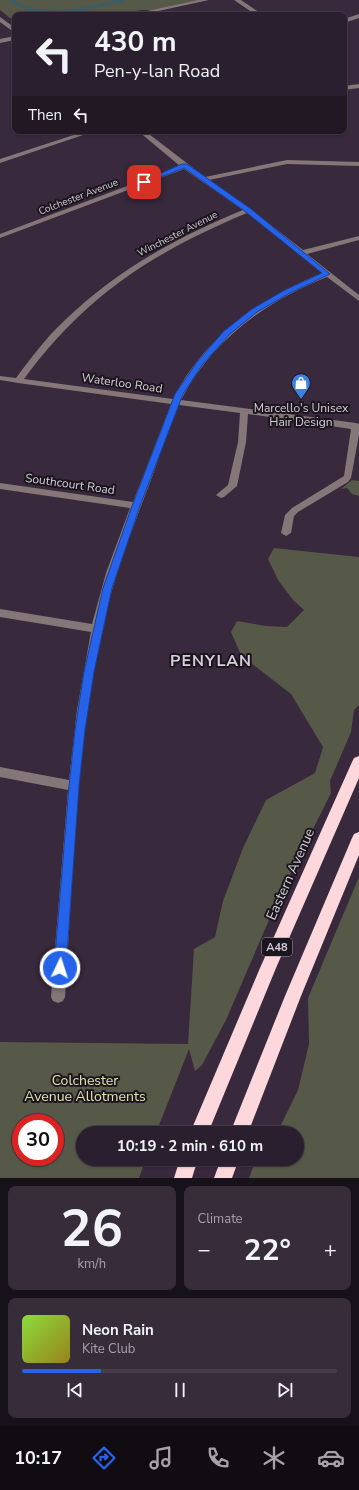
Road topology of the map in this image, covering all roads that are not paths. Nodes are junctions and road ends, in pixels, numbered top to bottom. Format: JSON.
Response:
{"nodes":[{"id":1,"x":206,"y":0,"type":"edge"},
{"id":2,"x":237,"y":0,"type":"edge"},
{"id":3,"x":148,"y":12,"type":"edge"},
{"id":4,"x":255,"y":12,"type":"edge"},
{"id":5,"x":359,"y":16,"type":"edge"},
{"id":6,"x":0,"y":19,"type":"edge"},
{"id":7,"x":347,"y":20,"type":"edge"},
{"id":8,"x":12,"y":29,"type":"edge"},
{"id":9,"x":12,"y":39,"type":"edge"},
{"id":10,"x":0,"y":41,"type":"edge"},
{"id":11,"x":359,"y":86,"type":"edge"},
{"id":12,"x":347,"y":88,"type":"edge"},
{"id":13,"x":83,"y":134,"type":"edge"},
{"id":14,"x":145,"y":134,"type":"edge"},
{"id":15,"x":0,"y":161,"type":"edge"},
{"id":16,"x":359,"y":164,"type":"edge"},
{"id":17,"x":185,"y":166,"type":"junction"},
{"id":18,"x":204,"y":179,"type":"junction"},
{"id":19,"x":248,"y":210,"type":"junction"},
{"id":20,"x":0,"y":236,"type":"edge"},
{"id":21,"x":359,"y":238,"type":"edge"},
{"id":22,"x":301,"y":253,"type":"junction"},
{"id":23,"x":327,"y":274,"type":"junction"},
{"id":24,"x":359,"y":299,"type":"edge"},
{"id":25,"x":0,"y":378,"type":"edge"},
{"id":26,"x":18,"y":381,"type":"junction"},
{"id":27,"x":176,"y":402,"type":"junction"},
{"id":28,"x":244,"y":411,"type":"junction"},
{"id":29,"x":358,"y":427,"type":"edge"},
{"id":30,"x":0,"y":486,"type":"edge"},
{"id":31,"x":221,"y":495,"type":"dead end"},
{"id":32,"x":136,"y":506,"type":"junction"},
{"id":33,"x":286,"y":533,"type":"dead end"},
{"id":34,"x":0,"y":613,"type":"edge"},
{"id":35,"x":97,"y":629,"type":"junction"},
{"id":36,"x":359,"y":762,"type":"edge"},
{"id":37,"x":0,"y":772,"type":"edge"},
{"id":38,"x":74,"y":786,"type":"junction"},
{"id":39,"x":359,"y":838,"type":"edge"},
{"id":40,"x":58,"y":997,"type":"dead end"},
{"id":41,"x":202,"y":1126,"type":"edge"},
{"id":42,"x":242,"y":1126,"type":"edge"},
{"id":43,"x":186,"y":1166,"type":"edge"},
{"id":44,"x":227,"y":1166,"type":"edge"},
{"id":45,"x":182,"y":1178,"type":"edge"},
{"id":46,"x":223,"y":1178,"type":"edge"}],
"edges":[{"from":1,"to":3,"type":"street"},
{"from":2,"to":4,"type":"street"},
{"from":5,"to":7,"type":"street"},
{"from":6,"to":8,"type":"street"},
{"from":9,"to":10,"type":"street"},
{"from":11,"to":12,"type":"street"},
{"from":13,"to":15,"type":"street"},
{"from":14,"to":17,"type":"street"},
{"from":16,"to":18,"type":"street"},
{"from":17,"to":18,"type":"street"},
{"from":17,"to":20,"type":"street","name":"Colchester Avenue"},
{"from":18,"to":19,"type":"street"},
{"from":19,"to":22,"type":"street"},
{"from":19,"to":26,"type":"street","name":"Winchester Avenue"},
{"from":21,"to":22,"type":"street"},
{"from":22,"to":23,"type":"street"},
{"from":23,"to":24,"type":"street"},
{"from":23,"to":27,"type":"street"},
{"from":25,"to":26,"type":"street","name":"Waterloo Road"},
{"from":26,"to":27,"type":"street","name":"Waterloo Road"},
{"from":27,"to":28,"type":"street","name":"Waterloo Road"},
{"from":27,"to":32,"type":"street"},
{"from":28,"to":29,"type":"street","name":"Waterloo Road"},
{"from":28,"to":31,"type":"street"},
{"from":29,"to":33,"type":"street"},
{"from":30,"to":32,"type":"street","name":"Southcourt Road"},
{"from":32,"to":35,"type":"street"},
{"from":34,"to":35,"type":"street"},
{"from":35,"to":38,"type":"street"},
{"from":36,"to":41,"type":"highway","name":"Eastern Avenue","number":"A48"},
{"from":37,"to":38,"type":"street"},
{"from":38,"to":40,"type":"street"},
{"from":39,"to":42,"type":"highway","number":"A48"},
{"from":43,"to":45,"type":"highway"},
{"from":44,"to":46,"type":"highway"}]}
